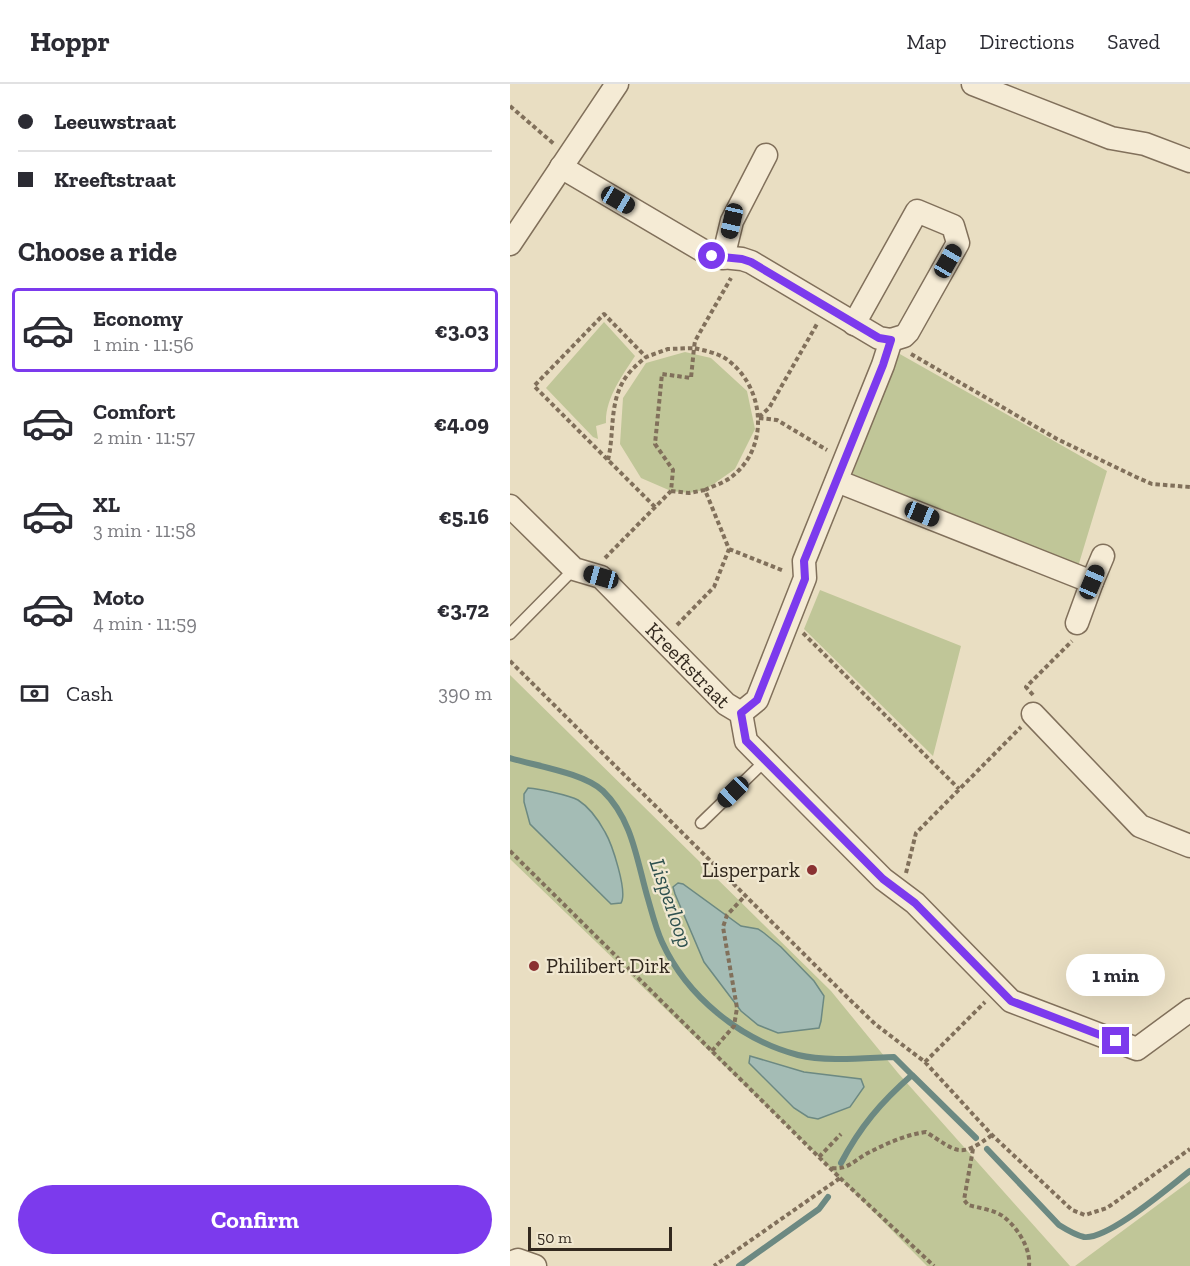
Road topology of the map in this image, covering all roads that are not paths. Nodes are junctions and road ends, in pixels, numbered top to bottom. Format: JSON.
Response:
{"nodes":[{"id":1,"x":617,"y":84,"type":"edge"},
{"id":2,"x":983,"y":86,"type":"edge"},
{"id":3,"x":766,"y":155,"type":"dead end"},
{"id":4,"x":1190,"y":161,"type":"edge"},
{"id":5,"x":565,"y":162,"type":"junction"},
{"id":6,"x":510,"y":244,"type":"edge"},
{"id":7,"x":732,"y":258,"type":"junction"},
{"id":8,"x":854,"y":324,"type":"junction"},
{"id":9,"x":891,"y":340,"type":"junction"},
{"id":10,"x":841,"y":471,"type":"junction"},
{"id":11,"x":510,"y":506,"type":"edge"},
{"id":12,"x":1103,"y":556,"type":"dead end"},
{"id":13,"x":581,"y":572,"type":"junction"},
{"id":14,"x":1092,"y":582,"type":"junction"},
{"id":15,"x":1077,"y":623,"type":"road end"},
{"id":16,"x":510,"y":634,"type":"edge"},
{"id":17,"x":741,"y":713,"type":"junction"},
{"id":18,"x":1033,"y":714,"type":"road end"},
{"id":19,"x":765,"y":761,"type":"junction"},
{"id":20,"x":701,"y":823,"type":"dead end"},
{"id":21,"x":1190,"y":846,"type":"edge"},
{"id":22,"x":1190,"y":1010,"type":"edge"},
{"id":23,"x":510,"y":1263,"type":"edge"},
{"id":24,"x":535,"y":1266,"type":"edge"}],
"edges":[{"from":1,"to":5,"type":"street"},
{"from":2,"to":4,"type":"street"},
{"from":3,"to":7,"type":"street"},
{"from":5,"to":6,"type":"street"},
{"from":5,"to":7,"type":"street"},
{"from":7,"to":8,"type":"street"},
{"from":8,"to":9,"type":"street"},
{"from":8,"to":9,"type":"street"},
{"from":9,"to":10,"type":"street"},
{"from":10,"to":14,"type":"street"},
{"from":10,"to":17,"type":"street"},
{"from":11,"to":13,"type":"street","name":"Kreeftstraat"},
{"from":12,"to":14,"type":"street"},
{"from":13,"to":16,"type":"lane"},
{"from":13,"to":17,"type":"street","name":"Kreeftstraat"},
{"from":14,"to":15,"type":"street"},
{"from":17,"to":19,"type":"street","name":"Kreeftstraat"},
{"from":18,"to":21,"type":"street"},
{"from":19,"to":20,"type":"lane"},
{"from":19,"to":22,"type":"street","name":"Kreeftstraat"},
{"from":23,"to":24,"type":"street"}]}
